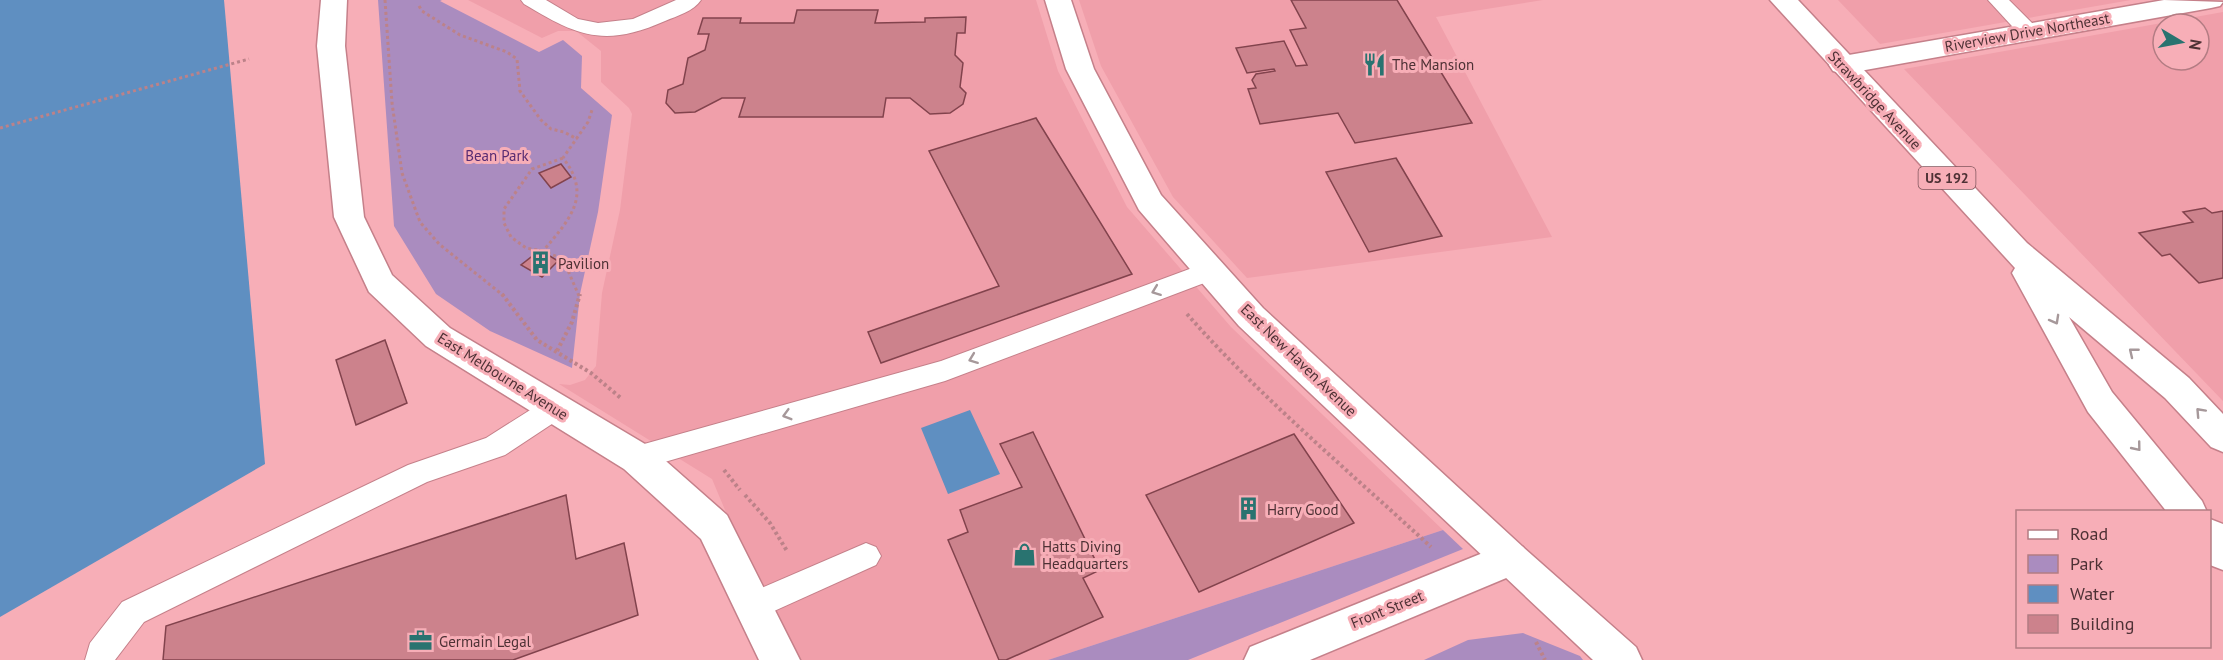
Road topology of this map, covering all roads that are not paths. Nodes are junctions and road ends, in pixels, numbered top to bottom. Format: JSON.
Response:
{"nodes":[{"id":1,"x":334,"y":0,"type":"edge"},
{"id":2,"x":531,"y":0,"type":"edge"},
{"id":3,"x":691,"y":0,"type":"edge"},
{"id":4,"x":1058,"y":0,"type":"edge"},
{"id":5,"x":1783,"y":0,"type":"edge"},
{"id":6,"x":1998,"y":0,"type":"edge"},
{"id":7,"x":2211,"y":0,"type":"edge"},
{"id":8,"x":2029,"y":32,"type":"junction"},
{"id":9,"x":1843,"y":65,"type":"junction"},
{"id":10,"x":2016,"y":251,"type":"junction"},
{"id":11,"x":1211,"y":270,"type":"junction"},
{"id":12,"x":555,"y":408,"type":"junction"},
{"id":13,"x":2223,"y":436,"type":"edge"},
{"id":14,"x":637,"y":458,"type":"junction"},
{"id":15,"x":2187,"y":510,"type":"edge"},
{"id":16,"x":2211,"y":537,"type":"edge"},
{"id":17,"x":2223,"y":553,"type":"edge"},
{"id":18,"x":866,"y":556,"type":"dead end"},
{"id":19,"x":1510,"y":559,"type":"junction"},
{"id":20,"x":754,"y":606,"type":"junction"},
{"id":21,"x":100,"y":660,"type":"edge"},
{"id":22,"x":780,"y":660,"type":"edge"},
{"id":23,"x":1264,"y":660,"type":"edge"},
{"id":24,"x":1622,"y":660,"type":"edge"}],
"edges":[{"from":1,"to":12,"type":"street","name":"East Melbourne Avenue"},
{"from":2,"to":3,"type":"lane"},
{"from":4,"to":11,"type":"street","name":"East New Haven Avenue"},
{"from":5,"to":9,"type":"street","name":"Strawbridge Avenue","number":"US 192"},
{"from":6,"to":8,"type":"lane"},
{"from":7,"to":8,"type":"street","name":"Riverview Drive Northeast"},
{"from":8,"to":9,"type":"street","name":"Riverview Drive Northeast"},
{"from":9,"to":10,"type":"street","name":"Strawbridge Avenue","number":"US 192"},
{"from":13,"to":10,"type":"street","name":"Strawbridge Avenue","number":"US 192","one_way":true},
{"from":10,"to":15,"type":"street","name":"Strawbridge Avenue","number":"US 192","one_way":true},
{"from":11,"to":14,"type":"lane","one_way":true},
{"from":11,"to":19,"type":"street","name":"East New Haven Avenue"},
{"from":12,"to":14,"type":"street","name":"East Melbourne Avenue"},
{"from":12,"to":21,"type":"lane"},
{"from":14,"to":20,"type":"street","name":"East Melbourne Avenue"},
{"from":16,"to":17,"type":"street"},
{"from":18,"to":20,"type":"lane"},
{"from":19,"to":23,"type":"street","name":"Front Street"},
{"from":19,"to":24,"type":"street","name":"East New Haven Avenue"},
{"from":20,"to":22,"type":"street","name":"East Melbourne Avenue"}]}
